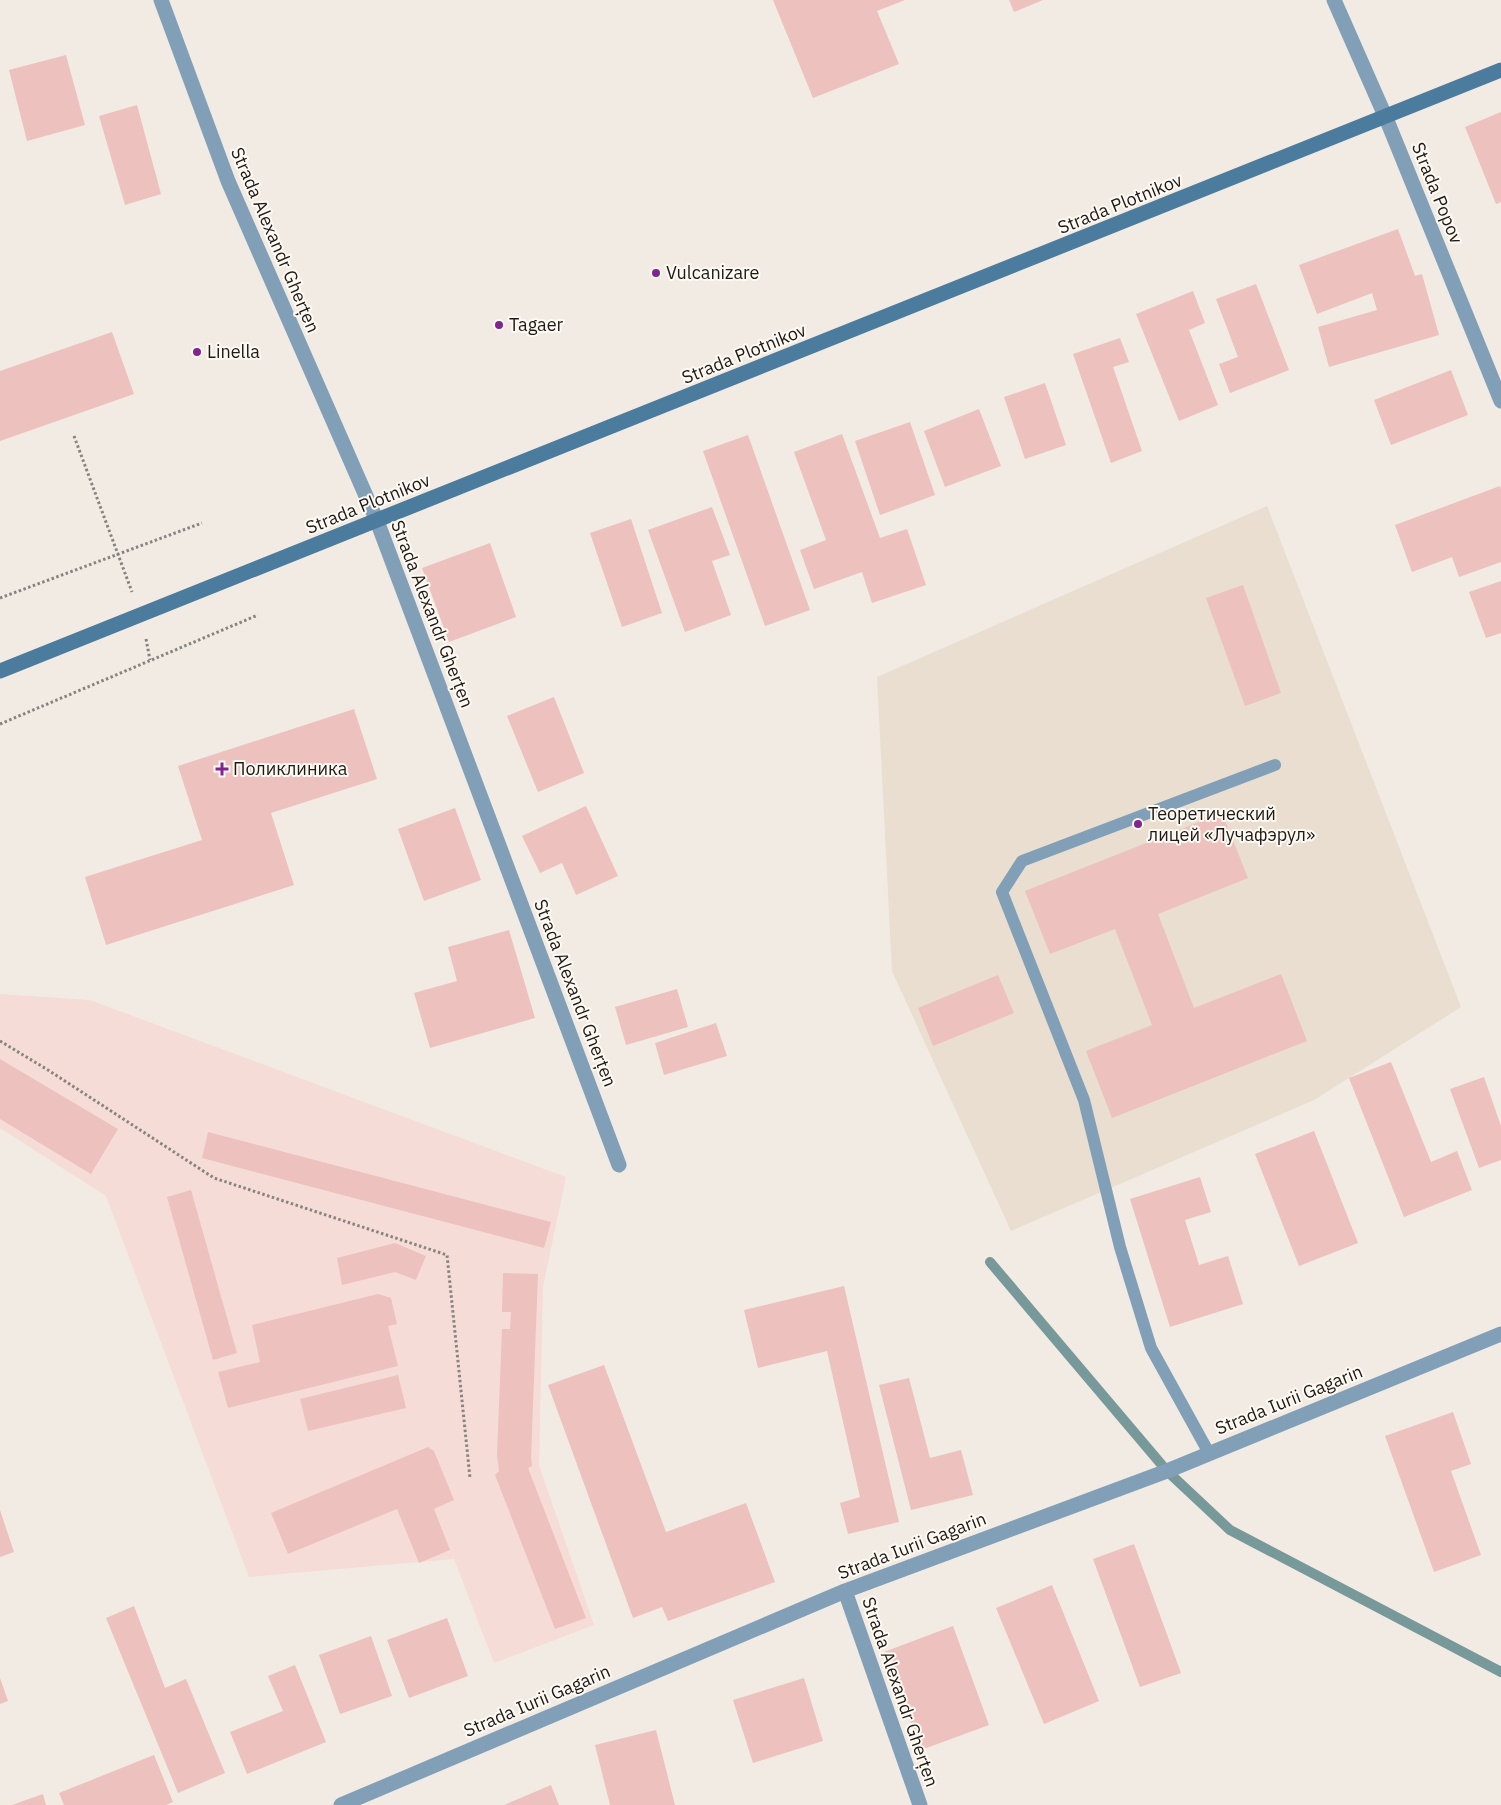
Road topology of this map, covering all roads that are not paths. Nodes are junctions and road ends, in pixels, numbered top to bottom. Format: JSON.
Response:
{"nodes":[{"id":1,"x":161,"y":0,"type":"edge"},
{"id":2,"x":1334,"y":0,"type":"edge"},
{"id":3,"x":1501,"y":70,"type":"edge"},
{"id":4,"x":1386,"y":118,"type":"junction"},
{"id":5,"x":1501,"y":401,"type":"edge"},
{"id":6,"x":377,"y":521,"type":"junction"},
{"id":7,"x":0,"y":671,"type":"edge"},
{"id":8,"x":1275,"y":765,"type":"dead end"},
{"id":9,"x":619,"y":1165,"type":"dead end"},
{"id":10,"x":1501,"y":1334,"type":"edge"},
{"id":11,"x":1209,"y":1453,"type":"junction"},
{"id":12,"x":845,"y":1591,"type":"junction"},
{"id":13,"x":341,"y":1805,"type":"edge"},
{"id":14,"x":920,"y":1805,"type":"edge"}],
"edges":[{"from":1,"to":6,"type":"street","name":"Strada Alexandr Gherțen"},
{"from":2,"to":4,"type":"street","name":"Strada Popov"},
{"from":3,"to":4,"type":"main road","name":"Strada Plotnikov"},
{"from":4,"to":5,"type":"street","name":"Strada Popov"},
{"from":4,"to":6,"type":"main road","name":"Strada Plotnikov"},
{"from":6,"to":7,"type":"main road","name":"Strada Plotnikov"},
{"from":6,"to":9,"type":"street","name":"Strada Alexandr Gherțen"},
{"from":8,"to":11,"type":"lane"},
{"from":10,"to":11,"type":"street","name":"Strada Iurii Gagarin"},
{"from":11,"to":12,"type":"street","name":"Strada Iurii Gagarin"},
{"from":12,"to":13,"type":"street","name":"Strada Iurii Gagarin"},
{"from":12,"to":14,"type":"street","name":"Strada Alexandr Gherțen"}]}
